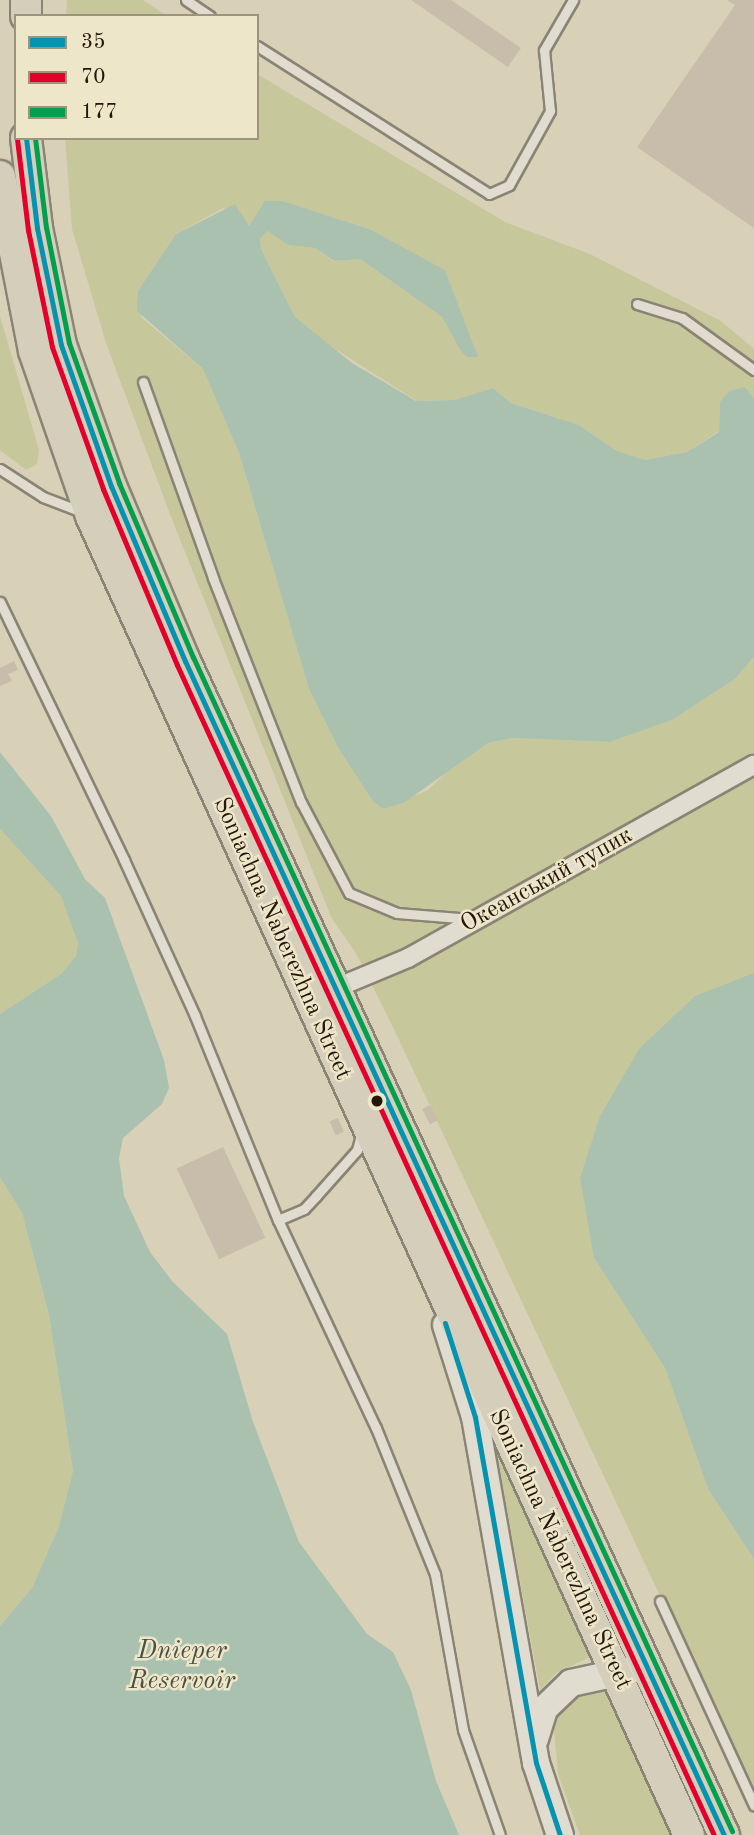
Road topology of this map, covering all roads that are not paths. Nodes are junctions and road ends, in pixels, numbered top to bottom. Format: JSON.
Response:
{"nodes":[{"id":1,"x":186,"y":0,"type":"edge"},
{"id":2,"x":573,"y":0,"type":"edge"},
{"id":3,"x":207,"y":14,"type":"edge"},
{"id":4,"x":259,"y":47,"type":"edge"},
{"id":5,"x":26,"y":140,"type":"edge"},
{"id":6,"x":0,"y":176,"type":"edge"},
{"id":7,"x":3,"y":219,"type":"edge"},
{"id":8,"x":637,"y":304,"type":"dead end"},
{"id":9,"x":754,"y":370,"type":"edge"},
{"id":10,"x":143,"y":382,"type":"dead end"},
{"id":11,"x":0,"y":469,"type":"edge"},
{"id":12,"x":91,"y":516,"type":"junction"},
{"id":13,"x":0,"y":602,"type":"edge"},
{"id":14,"x":754,"y":765,"type":"edge"},
{"id":15,"x":478,"y":919,"type":"junction"},
{"id":16,"x":336,"y":989,"type":"junction"},
{"id":17,"x":364,"y":1123,"type":"junction"},
{"id":18,"x":278,"y":1220,"type":"junction"},
{"id":19,"x":423,"y":1253,"type":"junction"},
{"id":20,"x":660,"y":1601,"type":"dead end"},
{"id":21,"x":648,"y":1667,"type":"junction"},
{"id":22,"x":615,"y":1671,"type":"junction"},
{"id":23,"x":536,"y":1763,"type":"junction"},
{"id":24,"x":754,"y":1805,"type":"edge"},
{"id":25,"x":500,"y":1835,"type":"edge"},
{"id":26,"x":560,"y":1835,"type":"edge"},
{"id":27,"x":689,"y":1835,"type":"edge"},
{"id":28,"x":724,"y":1835,"type":"edge"}],
"edges":[{"from":1,"to":3,"type":"lane"},
{"from":2,"to":4,"type":"lane"},
{"from":5,"to":16,"type":"main road","name":"Soniachna Naberezhna Street"},
{"from":6,"to":7,"type":"main road","name":"Soniachna Naberezhna Street"},
{"from":7,"to":12,"type":"main road","name":"Soniachna Naberezhna Street"},
{"from":8,"to":9,"type":"lane"},
{"from":10,"to":15,"type":"lane"},
{"from":11,"to":12,"type":"lane"},
{"from":12,"to":17,"type":"main road","name":"Soniachna Naberezhna Street"},
{"from":13,"to":18,"type":"lane"},
{"from":14,"to":15,"type":"street","name":"Океанський тупик"},
{"from":15,"to":16,"type":"street","name":"Океанський тупик"},
{"from":16,"to":21,"type":"main road","name":"Soniachna Naberezhna Street"},
{"from":17,"to":18,"type":"lane"},
{"from":17,"to":19,"type":"main road","name":"Soniachna Naberezhna Street"},
{"from":18,"to":25,"type":"lane"},
{"from":19,"to":22,"type":"main road","name":"Soniachna Naberezhna Street"},
{"from":19,"to":23,"type":"main road"},
{"from":20,"to":24,"type":"lane"},
{"from":21,"to":22,"type":"main road"},
{"from":21,"to":28,"type":"main road","name":"Soniachna Naberezhna Street"},
{"from":22,"to":23,"type":"main road"},
{"from":22,"to":27,"type":"main road","name":"Soniachna Naberezhna Street"},
{"from":23,"to":26,"type":"main road"}]}
